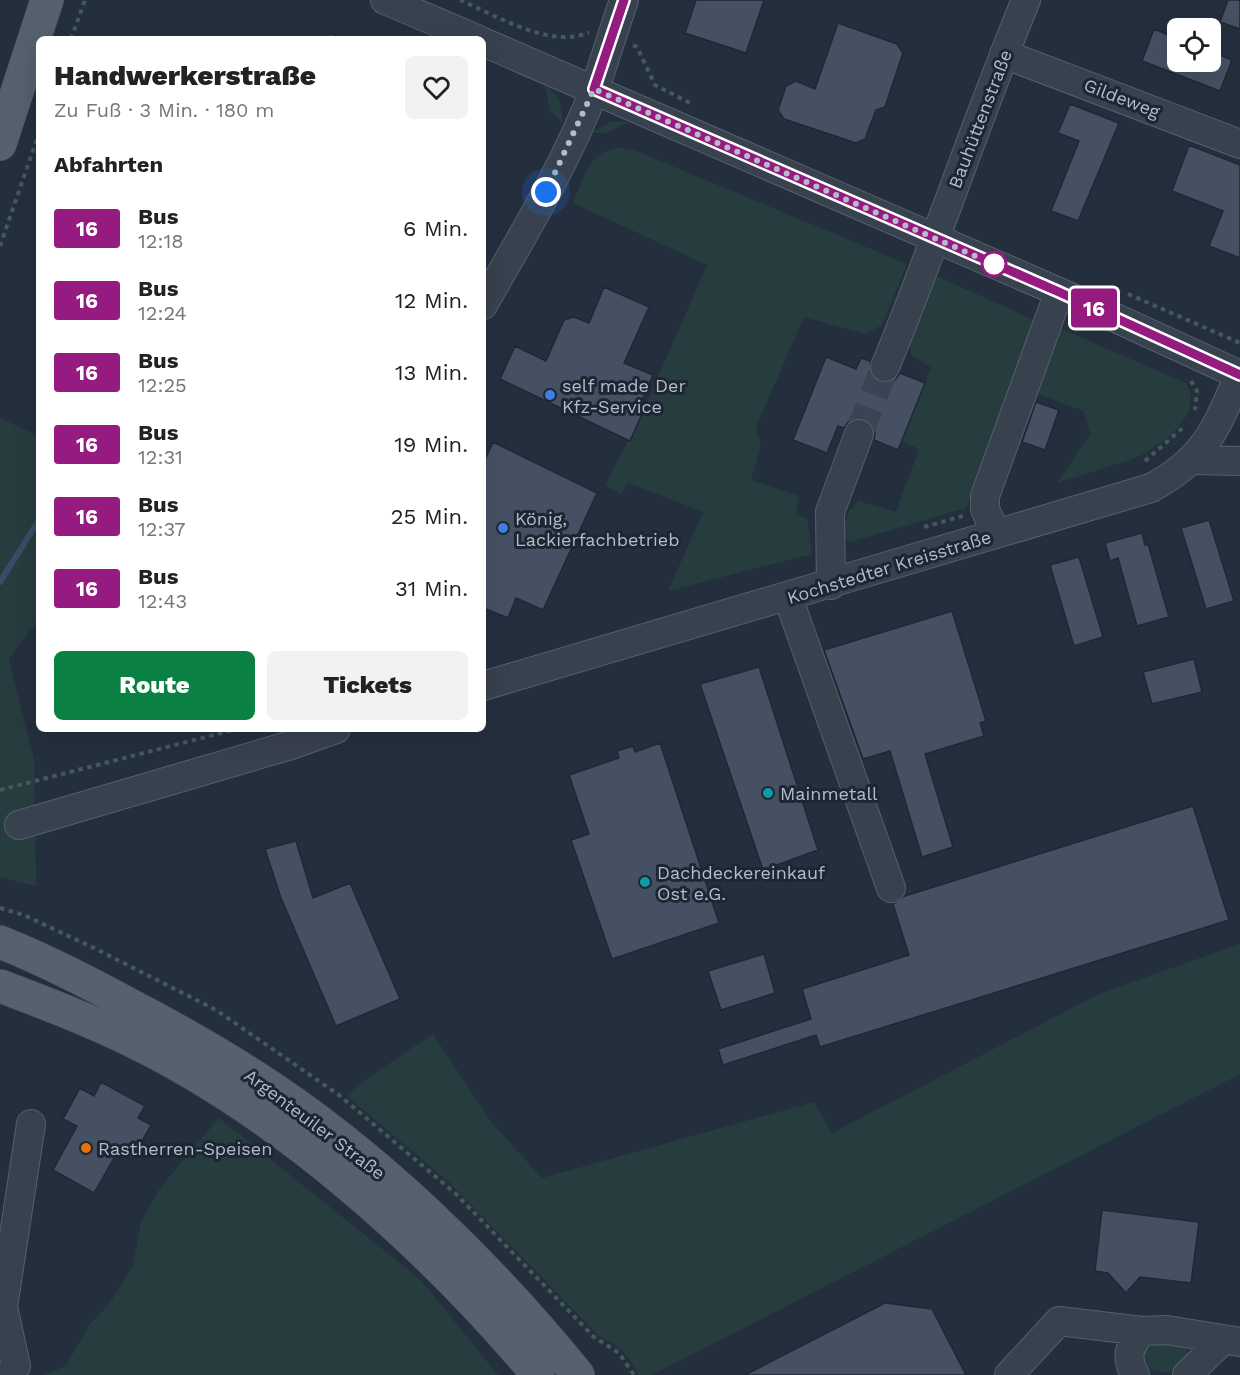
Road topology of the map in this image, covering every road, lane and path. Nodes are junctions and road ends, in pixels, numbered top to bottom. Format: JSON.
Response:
{"nodes":[{"id":1,"x":48,"y":0,"type":"edge"},
{"id":2,"x":85,"y":0,"type":"edge"},
{"id":3,"x":385,"y":0,"type":"edge"},
{"id":4,"x":460,"y":0,"type":"edge"},
{"id":5,"x":624,"y":0,"type":"edge"},
{"id":6,"x":1026,"y":0,"type":"edge"},
{"id":7,"x":72,"y":36,"type":"edge"},
{"id":8,"x":470,"y":36,"type":"edge"},
{"id":9,"x":611,"y":37,"type":"junction"},
{"id":10,"x":486,"y":43,"type":"edge"},
{"id":11,"x":1004,"y":54,"type":"junction"},
{"id":12,"x":594,"y":89,"type":"junction"},
{"id":13,"x":695,"y":105,"type":"dead end"},
{"id":14,"x":36,"y":142,"type":"edge"},
{"id":15,"x":0,"y":144,"type":"edge"},
{"id":16,"x":1240,"y":144,"type":"edge"},
{"id":17,"x":937,"y":239,"type":"junction"},
{"id":18,"x":0,"y":246,"type":"edge"},
{"id":19,"x":1120,"y":291,"type":"dead end"},
{"id":20,"x":1059,"y":292,"type":"junction"},
{"id":21,"x":486,"y":300,"type":"edge"},
{"id":22,"x":1240,"y":343,"type":"edge"},
{"id":23,"x":885,"y":367,"type":"tunnel mouth"},
{"id":24,"x":1239,"y":375,"type":"edge"},
{"id":25,"x":1188,"y":378,"type":"dead end"},
{"id":26,"x":1192,"y":418,"type":"dead end"},
{"id":27,"x":1188,"y":423,"type":"dead end"},
{"id":28,"x":859,"y":434,"type":"tunnel mouth"},
{"id":29,"x":1193,"y":460,"type":"junction"},
{"id":30,"x":1240,"y":461,"type":"edge"},
{"id":31,"x":1140,"y":463,"type":"dead end"},
{"id":32,"x":990,"y":521,"type":"junction"},
{"id":33,"x":919,"y":529,"type":"dead end"},
{"id":34,"x":831,"y":585,"type":"junction"},
{"id":35,"x":788,"y":597,"type":"junction"},
{"id":36,"x":486,"y":685,"type":"edge"},
{"id":37,"x":225,"y":732,"type":"edge"},
{"id":38,"x":326,"y":732,"type":"edge"},
{"id":39,"x":0,"y":790,"type":"edge"},
{"id":40,"x":19,"y":825,"type":"dead end"},
{"id":41,"x":891,"y":888,"type":"dead end"},
{"id":42,"x":0,"y":942,"type":"edge"},
{"id":43,"x":0,"y":986,"type":"edge"},
{"id":44,"x":31,"y":1124,"type":"dead end"},
{"id":45,"x":1142,"y":1331,"type":"junction"},
{"id":46,"x":1232,"y":1341,"type":"edge"},
{"id":47,"x":9,"y":1375,"type":"edge"},
{"id":48,"x":538,"y":1375,"type":"edge"},
{"id":49,"x":578,"y":1375,"type":"edge"},
{"id":50,"x":1009,"y":1375,"type":"edge"},
{"id":51,"x":1135,"y":1375,"type":"edge"},
{"id":52,"x":1188,"y":1375,"type":"edge"},
{"id":53,"x":1219,"y":1375,"type":"edge"}],
"edges":[{"from":1,"to":15,"type":"main road"},
{"from":2,"to":7,"type":"path"},
{"from":3,"to":8,"type":"street"},
{"from":4,"to":9,"type":"path"},
{"from":5,"to":9,"type":"street"},
{"from":6,"to":11,"type":"street","name":"Bauhüttenstraße"},
{"from":9,"to":12,"type":"street"},
{"from":9,"to":13,"type":"path"},
{"from":10,"to":12,"type":"street"},
{"from":11,"to":16,"type":"street","name":"Gildeweg"},
{"from":11,"to":17,"type":"street","name":"Bauhüttenstraße"},
{"from":12,"to":17,"type":"street"},
{"from":12,"to":21,"type":"street"},
{"from":14,"to":18,"type":"path"},
{"from":17,"to":20,"type":"street"},
{"from":17,"to":23,"type":"street","name":"Bauhüttenstraße"},
{"from":19,"to":22,"type":"path"},
{"from":20,"to":24,"type":"street"},
{"from":20,"to":32,"type":"street"},
{"from":24,"to":29,"type":"street","name":"Kochstedter Kreisstraße"},
{"from":25,"to":26,"type":"path"},
{"from":27,"to":31,"type":"path"},
{"from":28,"to":34,"type":"street"},
{"from":29,"to":30,"type":"street"},
{"from":29,"to":32,"type":"street","name":"Kochstedter Kreisstraße"},
{"from":32,"to":33,"type":"path"},
{"from":32,"to":34,"type":"street","name":"Kochstedter Kreisstraße"},
{"from":34,"to":35,"type":"street","name":"Kochstedter Kreisstraße"},
{"from":35,"to":36,"type":"street","name":"Kochstedter Kreisstraße"},
{"from":35,"to":41,"type":"street"},
{"from":37,"to":39,"type":"path"},
{"from":38,"to":40,"type":"street"},
{"from":42,"to":49,"type":"main road","name":"Argenteuiler Straße"},
{"from":43,"to":48,"type":"main road","name":"Argenteuiler Straße"},
{"from":44,"to":47,"type":"street"},
{"from":45,"to":46,"type":"street"},
{"from":45,"to":50,"type":"street"},
{"from":45,"to":51,"type":"street"},
{"from":46,"to":52,"type":"street"},
{"from":46,"to":53,"type":"street"}]}
